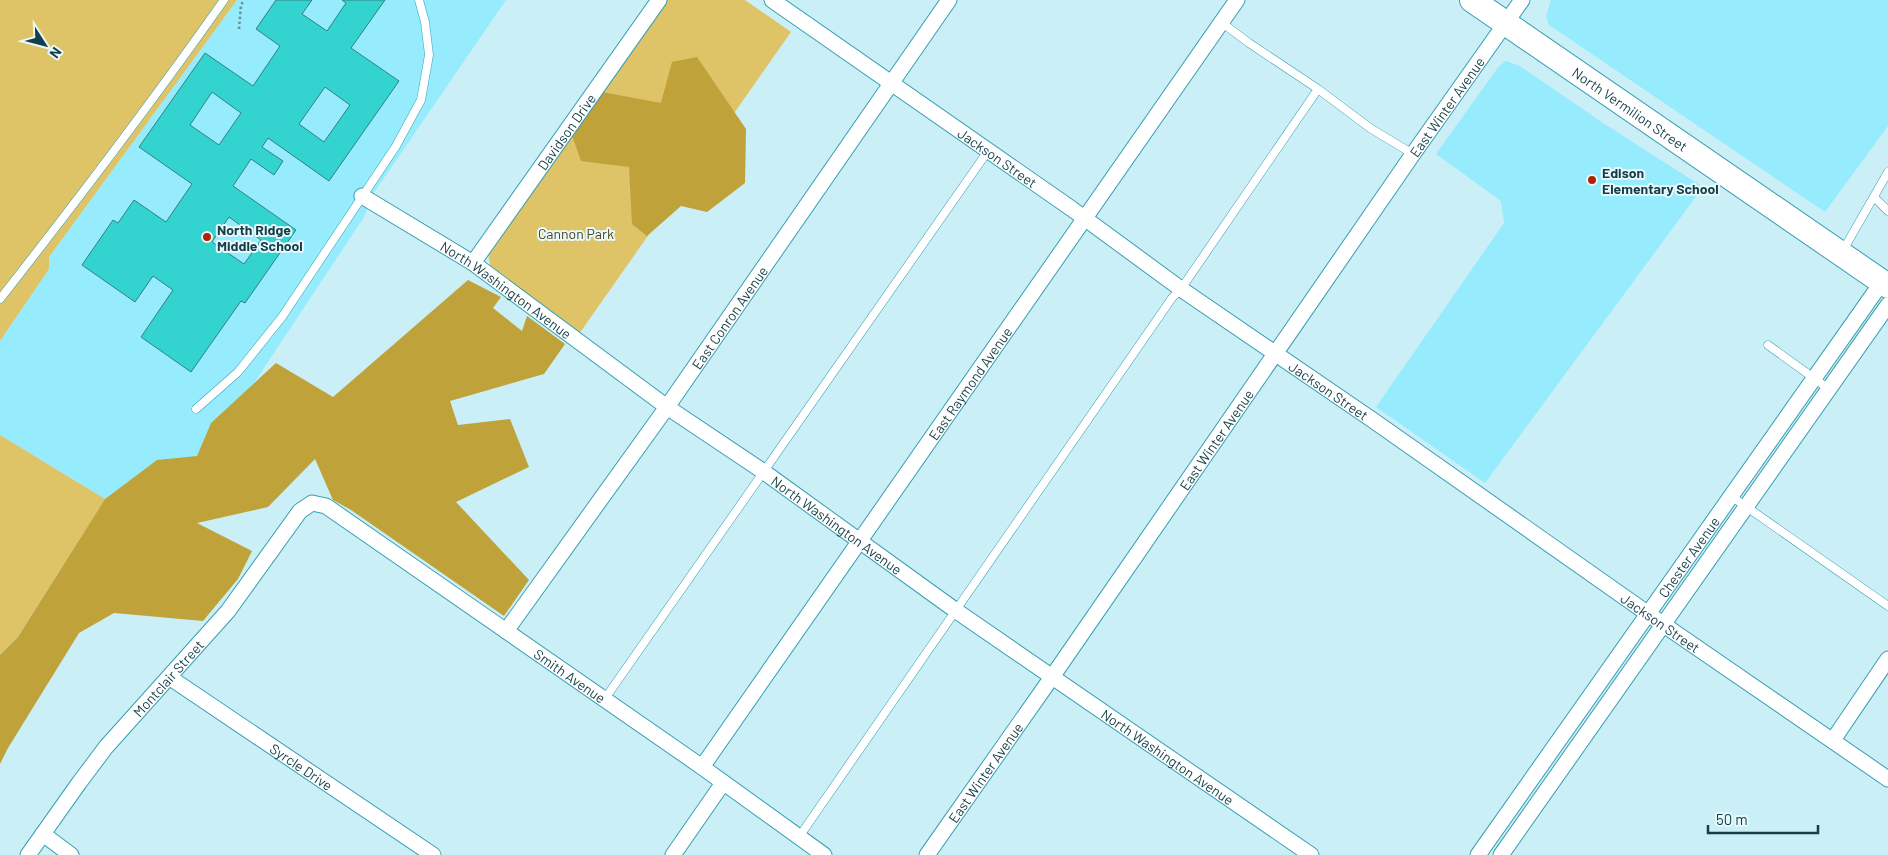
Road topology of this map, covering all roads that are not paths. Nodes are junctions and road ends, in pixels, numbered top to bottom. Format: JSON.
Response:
{"nodes":[{"id":1,"x":224,"y":0,"type":"edge"},
{"id":2,"x":419,"y":0,"type":"edge"},
{"id":3,"x":659,"y":0,"type":"edge"},
{"id":4,"x":772,"y":0,"type":"edge"},
{"id":5,"x":949,"y":0,"type":"edge"},
{"id":6,"x":1237,"y":0,"type":"edge"},
{"id":7,"x":1472,"y":0,"type":"edge"},
{"id":8,"x":1522,"y":0,"type":"edge"},
{"id":9,"x":1221,"y":22,"type":"junction"},
{"id":10,"x":1506,"y":23,"type":"junction"},
{"id":11,"x":891,"y":82,"type":"junction"},
{"id":12,"x":1318,"y":89,"type":"junction"},
{"id":13,"x":988,"y":151,"type":"junction"},
{"id":14,"x":1413,"y":154,"type":"junction"},
{"id":15,"x":1888,"y":172,"type":"edge"},
{"id":16,"x":362,"y":196,"type":"junction"},
{"id":17,"x":1874,"y":197,"type":"junction"},
{"id":18,"x":1888,"y":211,"type":"edge"},
{"id":19,"x":1086,"y":219,"type":"junction"},
{"id":20,"x":1841,"y":254,"type":"junction"},
{"id":21,"x":473,"y":263,"type":"junction"},
{"id":22,"x":1885,"y":284,"type":"edge"},
{"id":23,"x":1182,"y":289,"type":"junction"},
{"id":24,"x":0,"y":299,"type":"edge"},
{"id":25,"x":1888,"y":305,"type":"edge"},
{"id":26,"x":1768,"y":345,"type":"dead end"},
{"id":27,"x":1276,"y":353,"type":"junction"},
{"id":28,"x":1814,"y":378,"type":"junction"},
{"id":29,"x":1829,"y":389,"type":"junction"},
{"id":30,"x":667,"y":407,"type":"junction"},
{"id":31,"x":196,"y":409,"type":"dead end"},
{"id":32,"x":1787,"y":416,"type":"junction"},
{"id":33,"x":1802,"y":427,"type":"junction"},
{"id":34,"x":764,"y":472,"type":"junction"},
{"id":35,"x":1731,"y":496,"type":"junction"},
{"id":36,"x":312,"y":503,"type":"joint"},
{"id":37,"x":1746,"y":507,"type":"junction"},
{"id":38,"x":858,"y":541,"type":"junction"},
{"id":39,"x":1888,"y":606,"type":"edge"},
{"id":40,"x":955,"y":610,"type":"junction"},
{"id":41,"x":1648,"y":614,"type":"junction"},
{"id":42,"x":1664,"y":625,"type":"junction"},
{"id":43,"x":506,"y":631,"type":"junction"},
{"id":44,"x":1888,"y":659,"type":"edge"},
{"id":45,"x":169,"y":677,"type":"junction"},
{"id":46,"x":1052,"y":677,"type":"junction"},
{"id":47,"x":604,"y":700,"type":"junction"},
{"id":48,"x":1573,"y":719,"type":"junction"},
{"id":49,"x":1589,"y":730,"type":"junction"},
{"id":50,"x":1833,"y":740,"type":"junction"},
{"id":51,"x":702,"y":767,"type":"junction"},
{"id":52,"x":1888,"y":779,"type":"edge"},
{"id":53,"x":723,"y":783,"type":"junction"},
{"id":54,"x":1503,"y":820,"type":"junction"},
{"id":55,"x":1518,"y":830,"type":"junction"},
{"id":56,"x":43,"y":834,"type":"junction"},
{"id":57,"x":799,"y":837,"type":"junction"},
{"id":58,"x":28,"y":855,"type":"edge"},
{"id":59,"x":71,"y":855,"type":"edge"},
{"id":60,"x":433,"y":855,"type":"edge"},
{"id":61,"x":673,"y":855,"type":"edge"},
{"id":62,"x":824,"y":855,"type":"edge"},
{"id":63,"x":927,"y":855,"type":"edge"},
{"id":64,"x":1311,"y":855,"type":"edge"},
{"id":65,"x":1478,"y":855,"type":"edge"},
{"id":66,"x":1501,"y":855,"type":"edge"}],
"edges":[{"from":1,"to":24,"type":"lane"},
{"from":2,"to":16,"type":"lane"},
{"from":3,"to":21,"type":"street","name":"Davidson Drive"},
{"from":4,"to":11,"type":"street","name":"Jackson Street"},
{"from":5,"to":11,"type":"street","name":"East Conron Avenue"},
{"from":6,"to":9,"type":"street","name":"East Raymond Avenue"},
{"from":7,"to":10,"type":"main road","name":"North Vermilion Street"},
{"from":8,"to":10,"type":"street","name":"East Winter Avenue"},
{"from":9,"to":12,"type":"lane"},
{"from":9,"to":19,"type":"street","name":"East Raymond Avenue"},
{"from":10,"to":14,"type":"street","name":"East Winter Avenue"},
{"from":10,"to":20,"type":"main road","name":"North Vermilion Street"},
{"from":11,"to":13,"type":"street","name":"Jackson Street"},
{"from":11,"to":30,"type":"street","name":"East Conron Avenue"},
{"from":12,"to":14,"type":"lane"},
{"from":12,"to":23,"type":"lane"},
{"from":13,"to":19,"type":"street","name":"Jackson Street"},
{"from":13,"to":34,"type":"lane"},
{"from":14,"to":27,"type":"street","name":"East Winter Avenue"},
{"from":15,"to":17,"type":"lane"},
{"from":16,"to":21,"type":"street","name":"North Washington Avenue"},
{"from":16,"to":31,"type":"lane"},
{"from":17,"to":18,"type":"lane"},
{"from":17,"to":20,"type":"lane"},
{"from":19,"to":23,"type":"street","name":"Jackson Street"},
{"from":19,"to":38,"type":"street","name":"East Raymond Avenue"},
{"from":20,"to":22,"type":"main road","name":"North Vermilion Street"},
{"from":21,"to":30,"type":"street","name":"North Washington Avenue"},
{"from":22,"to":28,"type":"street","name":"Chester Avenue"},
{"from":23,"to":27,"type":"street","name":"Jackson Street"},
{"from":23,"to":40,"type":"lane"},
{"from":25,"to":29,"type":"street","name":"Chester Avenue"},
{"from":26,"to":28,"type":"lane"},
{"from":27,"to":41,"type":"street","name":"Jackson Street"},
{"from":27,"to":46,"type":"street","name":"East Winter Avenue"},
{"from":28,"to":29,"type":"lane"},
{"from":28,"to":32,"type":"street","name":"Chester Avenue"},
{"from":29,"to":33,"type":"street","name":"Chester Avenue"},
{"from":30,"to":34,"type":"street","name":"North Washington Avenue"},
{"from":30,"to":43,"type":"street","name":"East Conron Avenue"},
{"from":32,"to":33,"type":"street"},
{"from":32,"to":35,"type":"street","name":"Chester Avenue"},
{"from":33,"to":37,"type":"street","name":"Chester Avenue"},
{"from":34,"to":38,"type":"street","name":"North Washington Avenue"},
{"from":34,"to":47,"type":"lane"},
{"from":35,"to":37,"type":"lane"},
{"from":35,"to":41,"type":"street","name":"Chester Avenue"},
{"from":36,"to":43,"type":"street","name":"Smith Avenue"},
{"from":36,"to":45,"type":"street","name":"Montclair Street"},
{"from":37,"to":39,"type":"lane"},
{"from":37,"to":42,"type":"street","name":"Chester Avenue"},
{"from":38,"to":40,"type":"street","name":"North Washington Avenue"},
{"from":38,"to":51,"type":"street","name":"East Raymond Avenue"},
{"from":40,"to":46,"type":"street","name":"North Washington Avenue"},
{"from":40,"to":57,"type":"lane"},
{"from":41,"to":42,"type":"street","name":"Jackson Street"},
{"from":41,"to":48,"type":"street","name":"Chester Avenue"},
{"from":42,"to":49,"type":"street","name":"Chester Avenue"},
{"from":42,"to":50,"type":"street","name":"Jackson Street"},
{"from":43,"to":47,"type":"street","name":"Smith Avenue"},
{"from":44,"to":50,"type":"street"},
{"from":45,"to":56,"type":"street","name":"Montclair Street"},
{"from":45,"to":60,"type":"street","name":"Syrcle Drive"},
{"from":46,"to":63,"type":"street","name":"East Winter Avenue"},
{"from":46,"to":64,"type":"street","name":"North Washington Avenue"},
{"from":47,"to":51,"type":"street","name":"Smith Avenue"},
{"from":48,"to":49,"type":"street"},
{"from":48,"to":54,"type":"street","name":"Chester Avenue"},
{"from":49,"to":55,"type":"street","name":"Chester Avenue"},
{"from":50,"to":52,"type":"street","name":"Jackson Street"},
{"from":51,"to":53,"type":"street","name":"Smith Avenue"},
{"from":53,"to":57,"type":"street","name":"Smith Avenue"},
{"from":53,"to":61,"type":"street"},
{"from":54,"to":55,"type":"street"},
{"from":54,"to":65,"type":"street","name":"Chester Avenue"},
{"from":55,"to":66,"type":"street","name":"Chester Avenue"},
{"from":56,"to":58,"type":"street","name":"Montclair Street"},
{"from":56,"to":59,"type":"street"},
{"from":57,"to":62,"type":"street","name":"Smith Avenue"}]}
